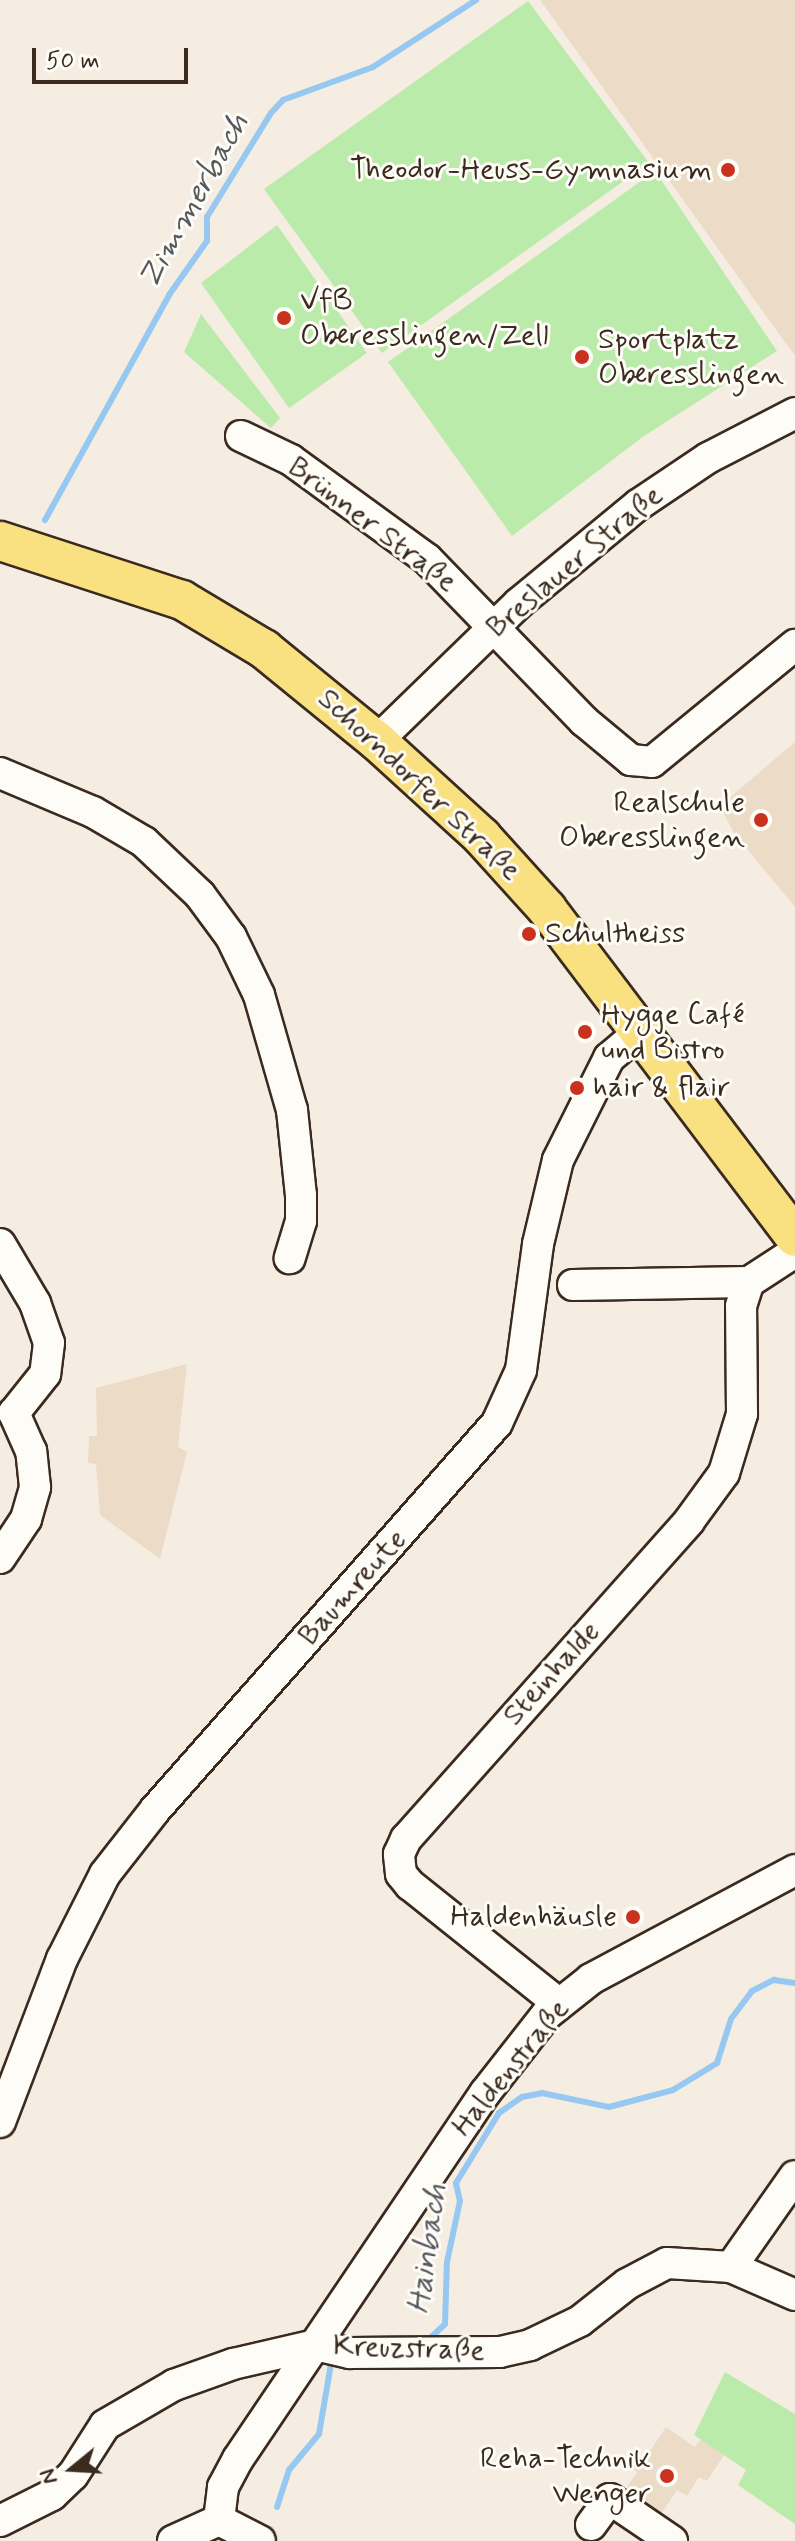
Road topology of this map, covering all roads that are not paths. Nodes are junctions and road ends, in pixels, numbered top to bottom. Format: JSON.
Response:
{"nodes":[{"id":1,"x":794,"y":418,"type":"edge"},
{"id":2,"x":241,"y":436,"type":"dead end"},
{"id":3,"x":0,"y":541,"type":"edge"},
{"id":4,"x":495,"y":626,"type":"junction"},
{"id":5,"x":795,"y":645,"type":"edge"},
{"id":6,"x":377,"y":741,"type":"junction"},
{"id":7,"x":0,"y":773,"type":"edge"},
{"id":8,"x":641,"y":1031,"type":"junction"},
{"id":9,"x":795,"y":1237,"type":"edge"},
{"id":10,"x":0,"y":1244,"type":"edge"},
{"id":11,"x":795,"y":1252,"type":"edge"},
{"id":12,"x":290,"y":1258,"type":"dead end"},
{"id":13,"x":749,"y":1282,"type":"junction"},
{"id":14,"x":573,"y":1285,"type":"dead end"},
{"id":15,"x":7,"y":1414,"type":"edge"},
{"id":16,"x":0,"y":1558,"type":"edge"},
{"id":17,"x":795,"y":1870,"type":"edge"},
{"id":18,"x":558,"y":2003,"type":"junction"},
{"id":19,"x":0,"y":2122,"type":"edge"},
{"id":20,"x":795,"y":2176,"type":"edge"},
{"id":21,"x":731,"y":2267,"type":"junction"},
{"id":22,"x":795,"y":2295,"type":"edge"},
{"id":23,"x":315,"y":2345,"type":"junction"},
{"id":24,"x":219,"y":2520,"type":"junction"},
{"id":25,"x":0,"y":2521,"type":"edge"},
{"id":26,"x":591,"y":2525,"type":"dead end"},
{"id":27,"x":173,"y":2541,"type":"edge"},
{"id":28,"x":260,"y":2541,"type":"edge"},
{"id":29,"x":672,"y":2541,"type":"edge"}],
"edges":[{"from":1,"to":4,"type":"street","name":"Breslauer Straße"},
{"from":2,"to":4,"type":"street","name":"Brünner Straße"},
{"from":3,"to":6,"type":"main road","name":"Schorndorfer Straße"},
{"from":4,"to":5,"type":"street","name":"Brünner Straße"},
{"from":4,"to":6,"type":"street","name":"Breslauer Straße"},
{"from":6,"to":8,"type":"main road","name":"Schorndorfer Straße"},
{"from":7,"to":12,"type":"street"},
{"from":8,"to":9,"type":"main road","name":"Schorndorfer Straße"},
{"from":8,"to":19,"type":"street","name":"Baumreute"},
{"from":10,"to":15,"type":"street"},
{"from":11,"to":13,"type":"street"},
{"from":13,"to":14,"type":"street"},
{"from":13,"to":18,"type":"street","name":"Steinhalde"},
{"from":15,"to":16,"type":"street"},
{"from":17,"to":18,"type":"street","name":"Haldenstraße"},
{"from":18,"to":23,"type":"street","name":"Haldenstraße"},
{"from":20,"to":21,"type":"street"},
{"from":21,"to":22,"type":"street","name":"Kreuzstraße"},
{"from":21,"to":23,"type":"street","name":"Kreuzstraße"},
{"from":23,"to":24,"type":"street","name":"Haldenstraße"},
{"from":23,"to":25,"type":"street","name":"Kreuzstraße"},
{"from":24,"to":27,"type":"street"},
{"from":24,"to":28,"type":"street"},
{"from":26,"to":29,"type":"street"}]}
